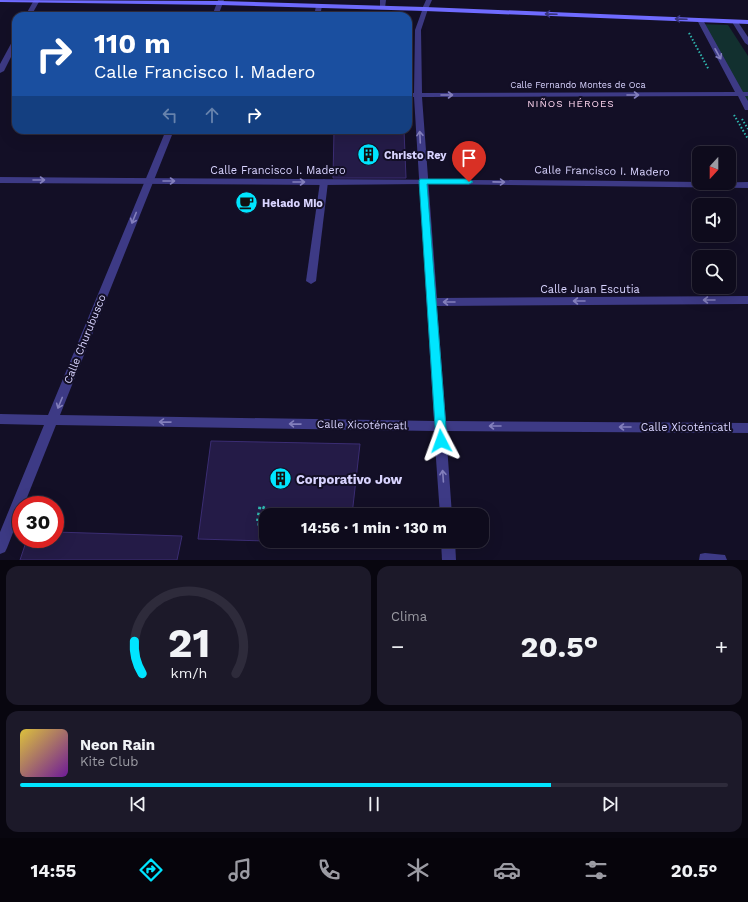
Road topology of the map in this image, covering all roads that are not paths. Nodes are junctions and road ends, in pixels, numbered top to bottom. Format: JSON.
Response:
{"nodes":[{"id":1,"x":0,"y":0,"type":"edge"},
{"id":2,"x":36,"y":0,"type":"edge"},
{"id":3,"x":383,"y":0,"type":"edge"},
{"id":4,"x":221,"y":1,"type":"edge"},
{"id":5,"x":427,"y":4,"type":"edge"},
{"id":6,"x":319,"y":6,"type":"junction"},
{"id":7,"x":383,"y":8,"type":"junction"},
{"id":8,"x":30,"y":12,"type":"edge"},
{"id":9,"x":217,"y":12,"type":"edge"},
{"id":10,"x":318,"y":12,"type":"edge"},
{"id":11,"x":700,"y":20,"type":"junction"},
{"id":12,"x":735,"y":22,"type":"junction"},
{"id":13,"x":748,"y":22,"type":"edge"},
{"id":14,"x":748,"y":43,"type":"edge"},
{"id":15,"x":12,"y":48,"type":"edge"},
{"id":16,"x":0,"y":71,"type":"edge"},
{"id":17,"x":744,"y":94,"type":"edge"},
{"id":18,"x":413,"y":95,"type":"edge"},
{"id":19,"x":748,"y":108,"type":"edge"},
{"id":20,"x":168,"y":134,"type":"edge"},
{"id":21,"x":0,"y":180,"type":"edge"},
{"id":22,"x":149,"y":181,"type":"junction"},
{"id":23,"x":423,"y":181,"type":"junction"},
{"id":24,"x":324,"y":182,"type":"junction"},
{"id":25,"x":748,"y":184,"type":"edge"},
{"id":26,"x":311,"y":280,"type":"dead end"},
{"id":27,"x":748,"y":300,"type":"edge"},
{"id":28,"x":431,"y":302,"type":"junction"},
{"id":29,"x":0,"y":419,"type":"edge"},
{"id":30,"x":53,"y":421,"type":"junction"},
{"id":31,"x":440,"y":426,"type":"junction"},
{"id":32,"x":748,"y":428,"type":"edge"},
{"id":33,"x":446,"y":508,"type":"edge"},
{"id":34,"x":0,"y":548,"type":"edge"},
{"id":35,"x":448,"y":548,"type":"edge"},
{"id":36,"x":449,"y":560,"type":"edge"},
{"id":37,"x":705,"y":560,"type":"edge"},
{"id":38,"x":720,"y":560,"type":"edge"}],
"edges":[{"from":1,"to":2,"type":"main road"},
{"from":2,"to":4,"type":"main road"},
{"from":2,"to":8,"type":"street"},
{"from":3,"to":7,"type":"street"},
{"from":4,"to":6,"type":"main road"},
{"from":4,"to":9,"type":"street"},
{"from":5,"to":7,"type":"main road"},
{"from":11,"to":5,"type":"main road","one_way":true},
{"from":5,"to":18,"type":"street"},
{"from":6,"to":7,"type":"main road"},
{"from":6,"to":10,"type":"street"},
{"from":11,"to":12,"type":"main road"},
{"from":11,"to":17,"type":"street","one_way":true},
{"from":12,"to":13,"type":"main road"},
{"from":12,"to":14,"type":"street"},
{"from":15,"to":16,"type":"street"},
{"from":18,"to":17,"type":"street","name":"Calle Fernando Montes de Oca","one_way":true},
{"from":17,"to":19,"type":"street"},
{"from":23,"to":18,"type":"street","one_way":true},
{"from":20,"to":22,"type":"street","name":"Calle Churubusco"},
{"from":21,"to":22,"type":"street","name":"Calle Francisco I. Madero","one_way":true},
{"from":22,"to":24,"type":"street","name":"Calle Francisco I. Madero","one_way":true},
{"from":22,"to":30,"type":"street","name":"Calle Churubusco","one_way":true},
{"from":23,"to":24,"type":"street","name":"Calle Francisco I. Madero"},
{"from":23,"to":25,"type":"street","name":"Calle Francisco I. Madero","one_way":true},
{"from":23,"to":28,"type":"street"},
{"from":24,"to":26,"type":"street"},
{"from":27,"to":28,"type":"street","name":"Calle Juan Escutia","one_way":true},
{"from":28,"to":31,"type":"street"},
{"from":29,"to":30,"type":"street","name":"Calle Xicoténcatl"},
{"from":31,"to":30,"type":"street","name":"Calle Xicoténcatl","one_way":true},
{"from":30,"to":34,"type":"street","name":"Calle Churubusco"},
{"from":32,"to":31,"type":"street","name":"Calle Xicoténcatl","one_way":true},
{"from":33,"to":31,"type":"street","one_way":true},
{"from":35,"to":36,"type":"street"},
{"from":37,"to":38,"type":"street"}]}
